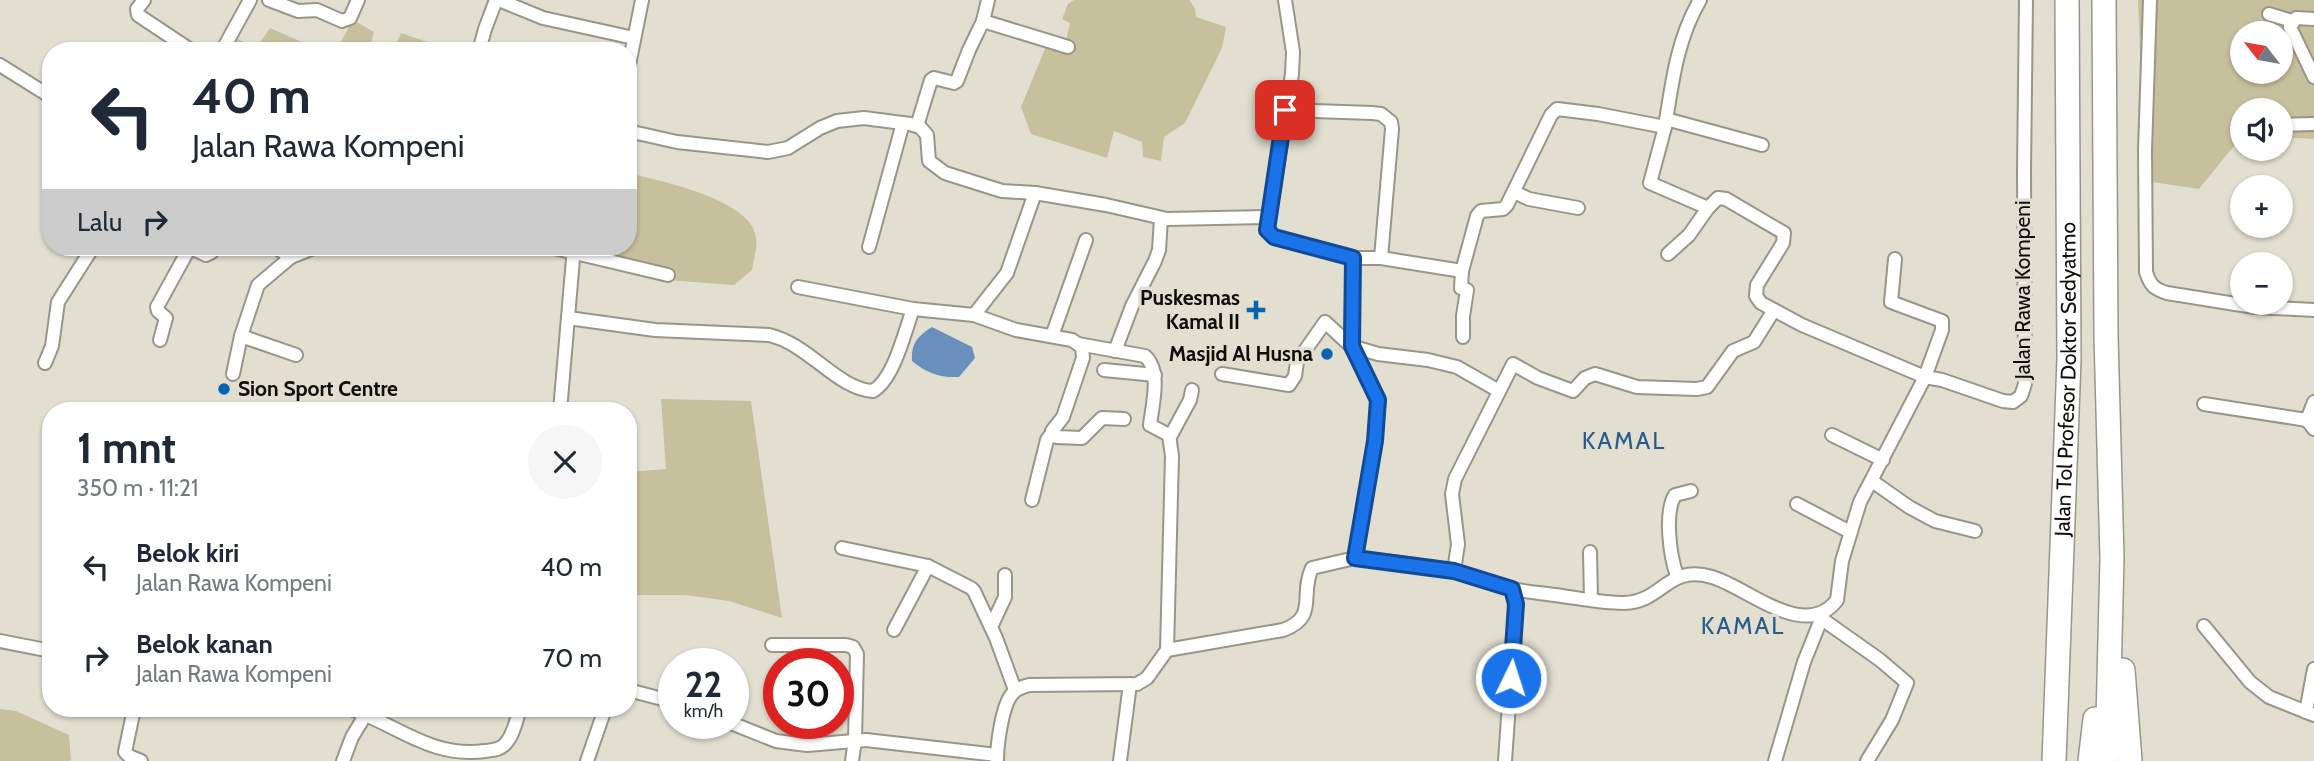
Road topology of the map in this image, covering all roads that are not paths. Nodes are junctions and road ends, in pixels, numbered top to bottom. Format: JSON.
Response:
{"nodes":[{"id":1,"x":144,"y":0,"type":"edge"},
{"id":2,"x":250,"y":0,"type":"edge"},
{"id":3,"x":270,"y":0,"type":"edge"},
{"id":4,"x":358,"y":0,"type":"edge"},
{"id":5,"x":498,"y":0,"type":"edge"},
{"id":6,"x":642,"y":0,"type":"edge"},
{"id":7,"x":988,"y":0,"type":"edge"},
{"id":8,"x":1285,"y":0,"type":"edge"},
{"id":9,"x":1700,"y":0,"type":"edge"},
{"id":10,"x":2026,"y":0,"type":"edge"},
{"id":11,"x":2067,"y":0,"type":"edge"},
{"id":12,"x":2104,"y":0,"type":"edge"},
{"id":13,"x":2150,"y":0,"type":"edge"},
{"id":14,"x":2269,"y":13,"type":"dead end"},
{"id":15,"x":2314,"y":19,"type":"edge"},
{"id":16,"x":984,"y":21,"type":"junction"},
{"id":17,"x":2292,"y":21,"type":"joint"},
{"id":18,"x":2293,"y":34,"type":"edge"},
{"id":19,"x":634,"y":38,"type":"junction"},
{"id":20,"x":178,"y":42,"type":"edge"},
{"id":21,"x":227,"y":42,"type":"edge"},
{"id":22,"x":482,"y":42,"type":"edge"},
{"id":23,"x":633,"y":42,"type":"edge"},
{"id":24,"x":1068,"y":47,"type":"dead end"},
{"id":25,"x":0,"y":65,"type":"edge"},
{"id":26,"x":2314,"y":77,"type":"edge"},
{"id":27,"x":42,"y":91,"type":"edge"},
{"id":28,"x":1285,"y":110,"type":"junction"},
{"id":29,"x":903,"y":123,"type":"junction"},
{"id":30,"x":1666,"y":123,"type":"junction"},
{"id":31,"x":2314,"y":124,"type":"edge"},
{"id":32,"x":2293,"y":125,"type":"edge"},
{"id":33,"x":917,"y":126,"type":"junction"},
{"id":34,"x":637,"y":133,"type":"edge"},
{"id":35,"x":1762,"y":145,"type":"dead end"},
{"id":36,"x":1035,"y":192,"type":"junction"},
{"id":37,"x":1514,"y":192,"type":"junction"},
{"id":38,"x":1578,"y":208,"type":"dead end"},
{"id":39,"x":1708,"y":208,"type":"junction"},
{"id":40,"x":1267,"y":217,"type":"junction"},
{"id":41,"x":1161,"y":218,"type":"junction"},
{"id":42,"x":1086,"y":240,"type":"dead end"},
{"id":43,"x":869,"y":247,"type":"dead end"},
{"id":44,"x":1668,"y":254,"type":"dead end"},
{"id":45,"x":87,"y":256,"type":"edge"},
{"id":46,"x":184,"y":256,"type":"edge"},
{"id":47,"x":573,"y":256,"type":"edge"},
{"id":48,"x":597,"y":256,"type":"edge"},
{"id":49,"x":291,"y":257,"type":"edge"},
{"id":50,"x":1353,"y":258,"type":"junction"},
{"id":51,"x":1381,"y":258,"type":"junction"},
{"id":52,"x":1895,"y":259,"type":"dead end"},
{"id":53,"x":1462,"y":271,"type":"junction"},
{"id":54,"x":668,"y":275,"type":"dead end"},
{"id":55,"x":798,"y":287,"type":"dead end"},
{"id":56,"x":913,"y":309,"type":"junction"},
{"id":57,"x":1773,"y":310,"type":"junction"},
{"id":58,"x":2314,"y":310,"type":"edge"},
{"id":59,"x":974,"y":314,"type":"junction"},
{"id":60,"x":568,"y":318,"type":"junction"},
{"id":61,"x":1052,"y":336,"type":"junction"},
{"id":62,"x":241,"y":337,"type":"junction"},
{"id":63,"x":1463,"y":337,"type":"dead end"},
{"id":64,"x":160,"y":340,"type":"dead end"},
{"id":65,"x":1078,"y":344,"type":"junction"},
{"id":66,"x":1352,"y":346,"type":"junction"},
{"id":67,"x":1115,"y":351,"type":"junction"},
{"id":68,"x":296,"y":355,"type":"dead end"},
{"id":69,"x":46,"y":363,"type":"dead end"},
{"id":70,"x":1104,"y":370,"type":"dead end"},
{"id":71,"x":233,"y":374,"type":"dead end"},
{"id":72,"x":1222,"y":374,"type":"dead end"},
{"id":73,"x":1155,"y":375,"type":"junction"},
{"id":74,"x":1926,"y":377,"type":"junction"},
{"id":75,"x":1192,"y":390,"type":"dead end"},
{"id":76,"x":1499,"y":391,"type":"junction"},
{"id":77,"x":561,"y":402,"type":"edge"},
{"id":78,"x":2314,"y":402,"type":"edge"},
{"id":79,"x":2204,"y":404,"type":"dead end"},
{"id":80,"x":1124,"y":419,"type":"dead end"},
{"id":81,"x":2311,"y":425,"type":"edge"},
{"id":82,"x":1052,"y":433,"type":"junction"},
{"id":83,"x":1832,"y":435,"type":"dead end"},
{"id":84,"x":1170,"y":437,"type":"junction"},
{"id":85,"x":1883,"y":460,"type":"junction"},
{"id":86,"x":1872,"y":481,"type":"junction"},
{"id":87,"x":1690,"y":491,"type":"dead end"},
{"id":88,"x":1032,"y":500,"type":"dead end"},
{"id":89,"x":1797,"y":504,"type":"dead end"},
{"id":90,"x":1975,"y":531,"type":"dead end"},
{"id":91,"x":1850,"y":532,"type":"junction"},
{"id":92,"x":842,"y":548,"type":"dead end"},
{"id":93,"x":1590,"y":552,"type":"dead end"},
{"id":94,"x":1355,"y":558,"type":"junction"},
{"id":95,"x":2112,"y":558,"type":"junction"},
{"id":96,"x":928,"y":566,"type":"junction"},
{"id":97,"x":1454,"y":571,"type":"junction"},
{"id":98,"x":1005,"y":575,"type":"dead end"},
{"id":99,"x":1676,"y":576,"type":"junction"},
{"id":100,"x":1512,"y":589,"type":"junction"},
{"id":101,"x":1591,"y":600,"type":"junction"},
{"id":102,"x":1823,"y":615,"type":"junction"},
{"id":103,"x":2111,"y":615,"type":"junction"},
{"id":104,"x":2204,"y":626,"type":"dead end"},
{"id":105,"x":991,"y":627,"type":"junction"},
{"id":106,"x":894,"y":630,"type":"dead end"},
{"id":107,"x":0,"y":641,"type":"edge"},
{"id":108,"x":772,"y":645,"type":"dead end"},
{"id":109,"x":42,"y":650,"type":"edge"},
{"id":110,"x":1167,"y":650,"type":"junction"},
{"id":111,"x":2314,"y":669,"type":"edge"},
{"id":112,"x":1130,"y":684,"type":"junction"},
{"id":113,"x":1015,"y":690,"type":"junction"},
{"id":114,"x":637,"y":692,"type":"edge"},
{"id":115,"x":658,"y":698,"type":"edge"},
{"id":116,"x":2310,"y":714,"type":"edge"},
{"id":117,"x":132,"y":717,"type":"edge"},
{"id":118,"x":364,"y":717,"type":"edge"},
{"id":119,"x":372,"y":717,"type":"edge"},
{"id":120,"x":518,"y":717,"type":"edge"},
{"id":121,"x":602,"y":717,"type":"edge"},
{"id":122,"x":749,"y":730,"type":"edge"},
{"id":123,"x":855,"y":740,"type":"junction"},
{"id":124,"x":469,"y":757,"type":"edge"},
{"id":125,"x":997,"y":758,"type":"edge"},
{"id":126,"x":141,"y":761,"type":"edge"},
{"id":127,"x":343,"y":761,"type":"edge"},
{"id":128,"x":587,"y":761,"type":"edge"},
{"id":129,"x":852,"y":761,"type":"edge"},
{"id":130,"x":1121,"y":761,"type":"edge"},
{"id":131,"x":1505,"y":761,"type":"edge"},
{"id":132,"x":1775,"y":761,"type":"edge"},
{"id":133,"x":1867,"y":761,"type":"edge"},
{"id":134,"x":2054,"y":761,"type":"edge"},
{"id":135,"x":2090,"y":761,"type":"edge"},
{"id":136,"x":2108,"y":761,"type":"edge"},
{"id":137,"x":2130,"y":761,"type":"edge"}],
"edges":[{"from":1,"to":20,"type":"street"},
{"from":2,"to":21,"type":"street"},
{"from":3,"to":4,"type":"street"},
{"from":5,"to":19,"type":"street"},
{"from":5,"to":22,"type":"street"},
{"from":6,"to":19,"type":"street"},
{"from":7,"to":16,"type":"street"},
{"from":8,"to":28,"type":"street"},
{"from":9,"to":30,"type":"street"},
{"from":10,"to":74,"type":"street","name":"Jalan Rawa Kompeni"},
{"from":11,"to":134,"type":"highway","name":"Jalan Tol Profesor Doktor Sedyatmo"},
{"from":12,"to":95,"type":"highway","name":"Jalan Tol Profesor Doktor Sedyatmo"},
{"from":13,"to":58,"type":"street"},
{"from":14,"to":17,"type":"street"},
{"from":15,"to":17,"type":"street"},
{"from":16,"to":24,"type":"street"},
{"from":16,"to":33,"type":"street"},
{"from":18,"to":26,"type":"street"},
{"from":19,"to":23,"type":"street"},
{"from":25,"to":27,"type":"street"},
{"from":28,"to":40,"type":"street"},
{"from":28,"to":51,"type":"street"},
{"from":29,"to":33,"type":"street"},
{"from":29,"to":34,"type":"street"},
{"from":29,"to":43,"type":"street"},
{"from":30,"to":35,"type":"street"},
{"from":30,"to":37,"type":"street"},
{"from":30,"to":39,"type":"street"},
{"from":31,"to":32,"type":"street"},
{"from":33,"to":36,"type":"street"},
{"from":36,"to":41,"type":"street"},
{"from":36,"to":59,"type":"street"},
{"from":37,"to":38,"type":"street"},
{"from":37,"to":53,"type":"street"},
{"from":39,"to":44,"type":"street"},
{"from":39,"to":57,"type":"street"},
{"from":40,"to":41,"type":"street"},
{"from":40,"to":50,"type":"street"},
{"from":41,"to":67,"type":"street"},
{"from":42,"to":61,"type":"street"},
{"from":45,"to":69,"type":"street"},
{"from":46,"to":64,"type":"street"},
{"from":47,"to":60,"type":"street"},
{"from":48,"to":54,"type":"street"},
{"from":49,"to":62,"type":"street"},
{"from":50,"to":51,"type":"street"},
{"from":50,"to":66,"type":"street"},
{"from":51,"to":53,"type":"street"},
{"from":52,"to":74,"type":"street"},
{"from":53,"to":63,"type":"street"},
{"from":55,"to":56,"type":"street"},
{"from":56,"to":59,"type":"street"},
{"from":56,"to":60,"type":"street"},
{"from":57,"to":74,"type":"street"},
{"from":57,"to":76,"type":"street"},
{"from":59,"to":61,"type":"street"},
{"from":60,"to":77,"type":"street"},
{"from":61,"to":65,"type":"street"},
{"from":62,"to":68,"type":"street"},
{"from":62,"to":71,"type":"street"},
{"from":65,"to":67,"type":"street"},
{"from":65,"to":82,"type":"street"},
{"from":66,"to":72,"type":"street"},
{"from":66,"to":76,"type":"street"},
{"from":66,"to":94,"type":"street"},
{"from":67,"to":73,"type":"street"},
{"from":70,"to":73,"type":"street"},
{"from":73,"to":84,"type":"street"},
{"from":74,"to":85,"type":"street"},
{"from":75,"to":84,"type":"street"},
{"from":76,"to":97,"type":"street"},
{"from":78,"to":81,"type":"street"},
{"from":79,"to":81,"type":"street"},
{"from":80,"to":82,"type":"street"},
{"from":82,"to":88,"type":"street"},
{"from":83,"to":85,"type":"street"},
{"from":84,"to":110,"type":"street"},
{"from":85,"to":86,"type":"street"},
{"from":86,"to":90,"type":"street"},
{"from":86,"to":91,"type":"street"},
{"from":87,"to":99,"type":"street"},
{"from":89,"to":91,"type":"street"},
{"from":91,"to":102,"type":"street"},
{"from":92,"to":96,"type":"street"},
{"from":93,"to":101,"type":"street"},
{"from":94,"to":97,"type":"street"},
{"from":94,"to":110,"type":"street"},
{"from":95,"to":103,"type":"highway","name":"Jalan Tol Profesor Doktor Sedyatmo"},
{"from":95,"to":137,"type":"highway"},
{"from":96,"to":105,"type":"street"},
{"from":96,"to":106,"type":"street"},
{"from":97,"to":100,"type":"street"},
{"from":98,"to":105,"type":"street"},
{"from":99,"to":101,"type":"street"},
{"from":99,"to":102,"type":"street"},
{"from":100,"to":101,"type":"street"},
{"from":100,"to":131,"type":"street"},
{"from":102,"to":132,"type":"street"},
{"from":102,"to":133,"type":"street"},
{"from":103,"to":135,"type":"highway"},
{"from":103,"to":136,"type":"highway","name":"Jalan Tol Profesor Doktor Sedyatmo"},
{"from":104,"to":116,"type":"street"},
{"from":105,"to":113,"type":"street"},
{"from":107,"to":109,"type":"street"},
{"from":108,"to":123,"type":"street"},
{"from":110,"to":112,"type":"street"},
{"from":111,"to":116,"type":"street"},
{"from":112,"to":113,"type":"street"},
{"from":112,"to":130,"type":"street"},
{"from":113,"to":125,"type":"street"},
{"from":114,"to":115,"type":"street"},
{"from":117,"to":126,"type":"street"},
{"from":118,"to":127,"type":"street"},
{"from":119,"to":124,"type":"street"},
{"from":120,"to":124,"type":"street"},
{"from":121,"to":128,"type":"street"},
{"from":122,"to":123,"type":"street"},
{"from":123,"to":125,"type":"street"},
{"from":123,"to":129,"type":"street"}]}
